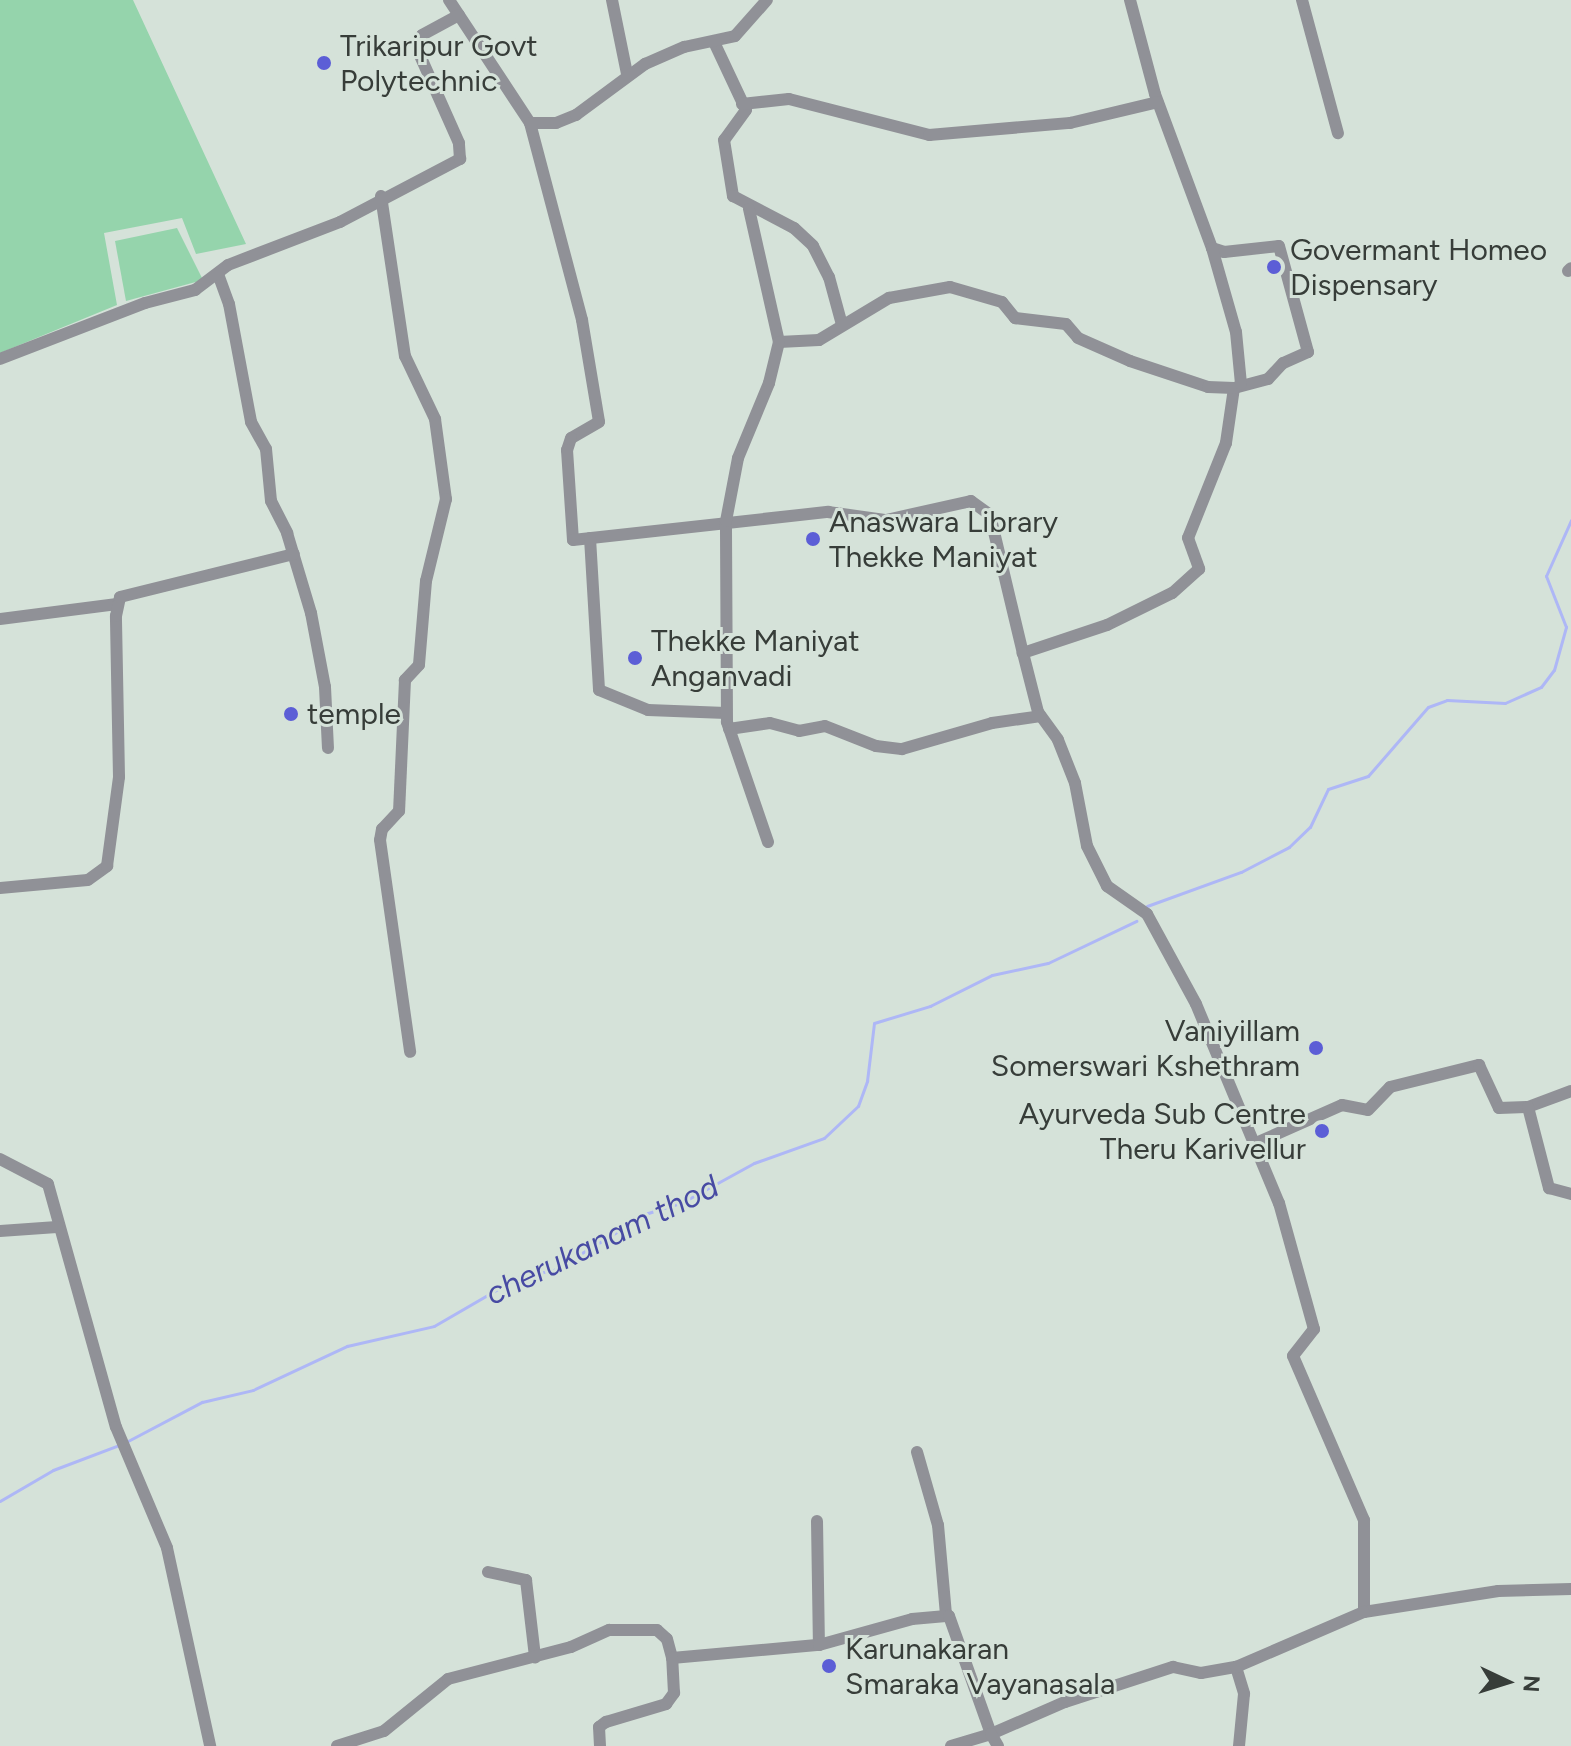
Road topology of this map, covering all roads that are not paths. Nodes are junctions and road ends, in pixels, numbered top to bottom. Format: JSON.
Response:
{"nodes":[{"id":1,"x":449,"y":0,"type":"edge"},
{"id":2,"x":612,"y":0,"type":"edge"},
{"id":3,"x":767,"y":0,"type":"edge"},
{"id":4,"x":1130,"y":0,"type":"edge"},
{"id":5,"x":1302,"y":0,"type":"edge"},
{"id":6,"x":459,"y":15,"type":"junction"},
{"id":7,"x":714,"y":42,"type":"junction"},
{"id":8,"x":627,"y":74,"type":"junction"},
{"id":9,"x":1158,"y":102,"type":"junction"},
{"id":10,"x":742,"y":104,"type":"junction"},
{"id":11,"x":530,"y":123,"type":"junction"},
{"id":12,"x":1338,"y":133,"type":"dead end"},
{"id":13,"x":381,"y":196,"type":"junction"},
{"id":14,"x":749,"y":209,"type":"junction"},
{"id":15,"x":1212,"y":248,"type":"junction"},
{"id":16,"x":218,"y":274,"type":"junction"},
{"id":17,"x":842,"y":325,"type":"junction"},
{"id":18,"x":779,"y":342,"type":"junction"},
{"id":19,"x":0,"y":359,"type":"edge"},
{"id":20,"x":1237,"y":386,"type":"junction"},
{"id":21,"x":726,"y":521,"type":"junction"},
{"id":22,"x":590,"y":538,"type":"junction"},
{"id":23,"x":294,"y":554,"type":"junction"},
{"id":24,"x":117,"y":604,"type":"junction"},
{"id":25,"x":0,"y":619,"type":"edge"},
{"id":26,"x":1023,"y":653,"type":"junction"},
{"id":27,"x":726,"y":713,"type":"junction"},
{"id":28,"x":1041,"y":716,"type":"junction"},
{"id":29,"x":729,"y":729,"type":"junction"},
{"id":30,"x":328,"y":748,"type":"dead end"},
{"id":31,"x":768,"y":842,"type":"dead end"},
{"id":32,"x":0,"y":888,"type":"edge"},
{"id":33,"x":410,"y":1052,"type":"dead end"},
{"id":34,"x":1571,"y":1091,"type":"edge"},
{"id":35,"x":1528,"y":1107,"type":"junction"},
{"id":36,"x":1256,"y":1143,"type":"junction"},
{"id":37,"x":0,"y":1159,"type":"edge"},
{"id":38,"x":1571,"y":1194,"type":"edge"},
{"id":39,"x":57,"y":1227,"type":"junction"},
{"id":40,"x":0,"y":1231,"type":"edge"},
{"id":41,"x":917,"y":1452,"type":"dead end"},
{"id":42,"x":817,"y":1521,"type":"dead end"},
{"id":43,"x":488,"y":1572,"type":"dead end"},
{"id":44,"x":1571,"y":1589,"type":"edge"},
{"id":45,"x":1364,"y":1612,"type":"junction"},
{"id":46,"x":946,"y":1615,"type":"junction"},
{"id":47,"x":819,"y":1645,"type":"junction"},
{"id":48,"x":535,"y":1657,"type":"junction"},
{"id":49,"x":672,"y":1658,"type":"junction"},
{"id":50,"x":1236,"y":1667,"type":"junction"},
{"id":51,"x":995,"y":1740,"type":"edge"},
{"id":52,"x":210,"y":1746,"type":"edge"},
{"id":53,"x":337,"y":1746,"type":"edge"},
{"id":54,"x":600,"y":1746,"type":"edge"},
{"id":55,"x":951,"y":1746,"type":"edge"},
{"id":56,"x":1239,"y":1746,"type":"edge"}],
"edges":[{"from":1,"to":6,"type":"street"},
{"from":2,"to":8,"type":"street"},
{"from":3,"to":7,"type":"street"},
{"from":4,"to":9,"type":"street"},
{"from":5,"to":12,"type":"street"},
{"from":6,"to":11,"type":"street"},
{"from":6,"to":13,"type":"street"},
{"from":7,"to":8,"type":"street"},
{"from":7,"to":10,"type":"street"},
{"from":8,"to":11,"type":"street"},
{"from":9,"to":10,"type":"street"},
{"from":9,"to":15,"type":"street"},
{"from":10,"to":14,"type":"street"},
{"from":11,"to":22,"type":"street"},
{"from":13,"to":16,"type":"street"},
{"from":13,"to":33,"type":"street"},
{"from":14,"to":17,"type":"street"},
{"from":14,"to":18,"type":"street"},
{"from":15,"to":20,"type":"street"},
{"from":15,"to":20,"type":"street"},
{"from":16,"to":19,"type":"street"},
{"from":16,"to":23,"type":"street"},
{"from":17,"to":18,"type":"street"},
{"from":17,"to":20,"type":"street"},
{"from":18,"to":21,"type":"street"},
{"from":20,"to":26,"type":"street"},
{"from":21,"to":22,"type":"street"},
{"from":21,"to":26,"type":"street"},
{"from":21,"to":27,"type":"street"},
{"from":22,"to":27,"type":"street"},
{"from":23,"to":24,"type":"street"},
{"from":23,"to":30,"type":"street"},
{"from":24,"to":25,"type":"street"},
{"from":24,"to":32,"type":"street"},
{"from":26,"to":28,"type":"street"},
{"from":27,"to":29,"type":"street"},
{"from":28,"to":29,"type":"street"},
{"from":28,"to":36,"type":"street"},
{"from":29,"to":31,"type":"street"},
{"from":34,"to":35,"type":"street"},
{"from":35,"to":36,"type":"street"},
{"from":35,"to":38,"type":"street"},
{"from":36,"to":45,"type":"street"},
{"from":37,"to":39,"type":"street"},
{"from":39,"to":40,"type":"street"},
{"from":39,"to":52,"type":"street"},
{"from":41,"to":46,"type":"street"},
{"from":42,"to":47,"type":"street"},
{"from":43,"to":48,"type":"street"},
{"from":44,"to":45,"type":"street"},
{"from":45,"to":50,"type":"street"},
{"from":46,"to":47,"type":"street"},
{"from":46,"to":51,"type":"street"},
{"from":47,"to":49,"type":"street"},
{"from":48,"to":49,"type":"street"},
{"from":48,"to":53,"type":"street"},
{"from":49,"to":54,"type":"street"},
{"from":50,"to":51,"type":"street"},
{"from":50,"to":56,"type":"street"},
{"from":51,"to":55,"type":"street"}]}
